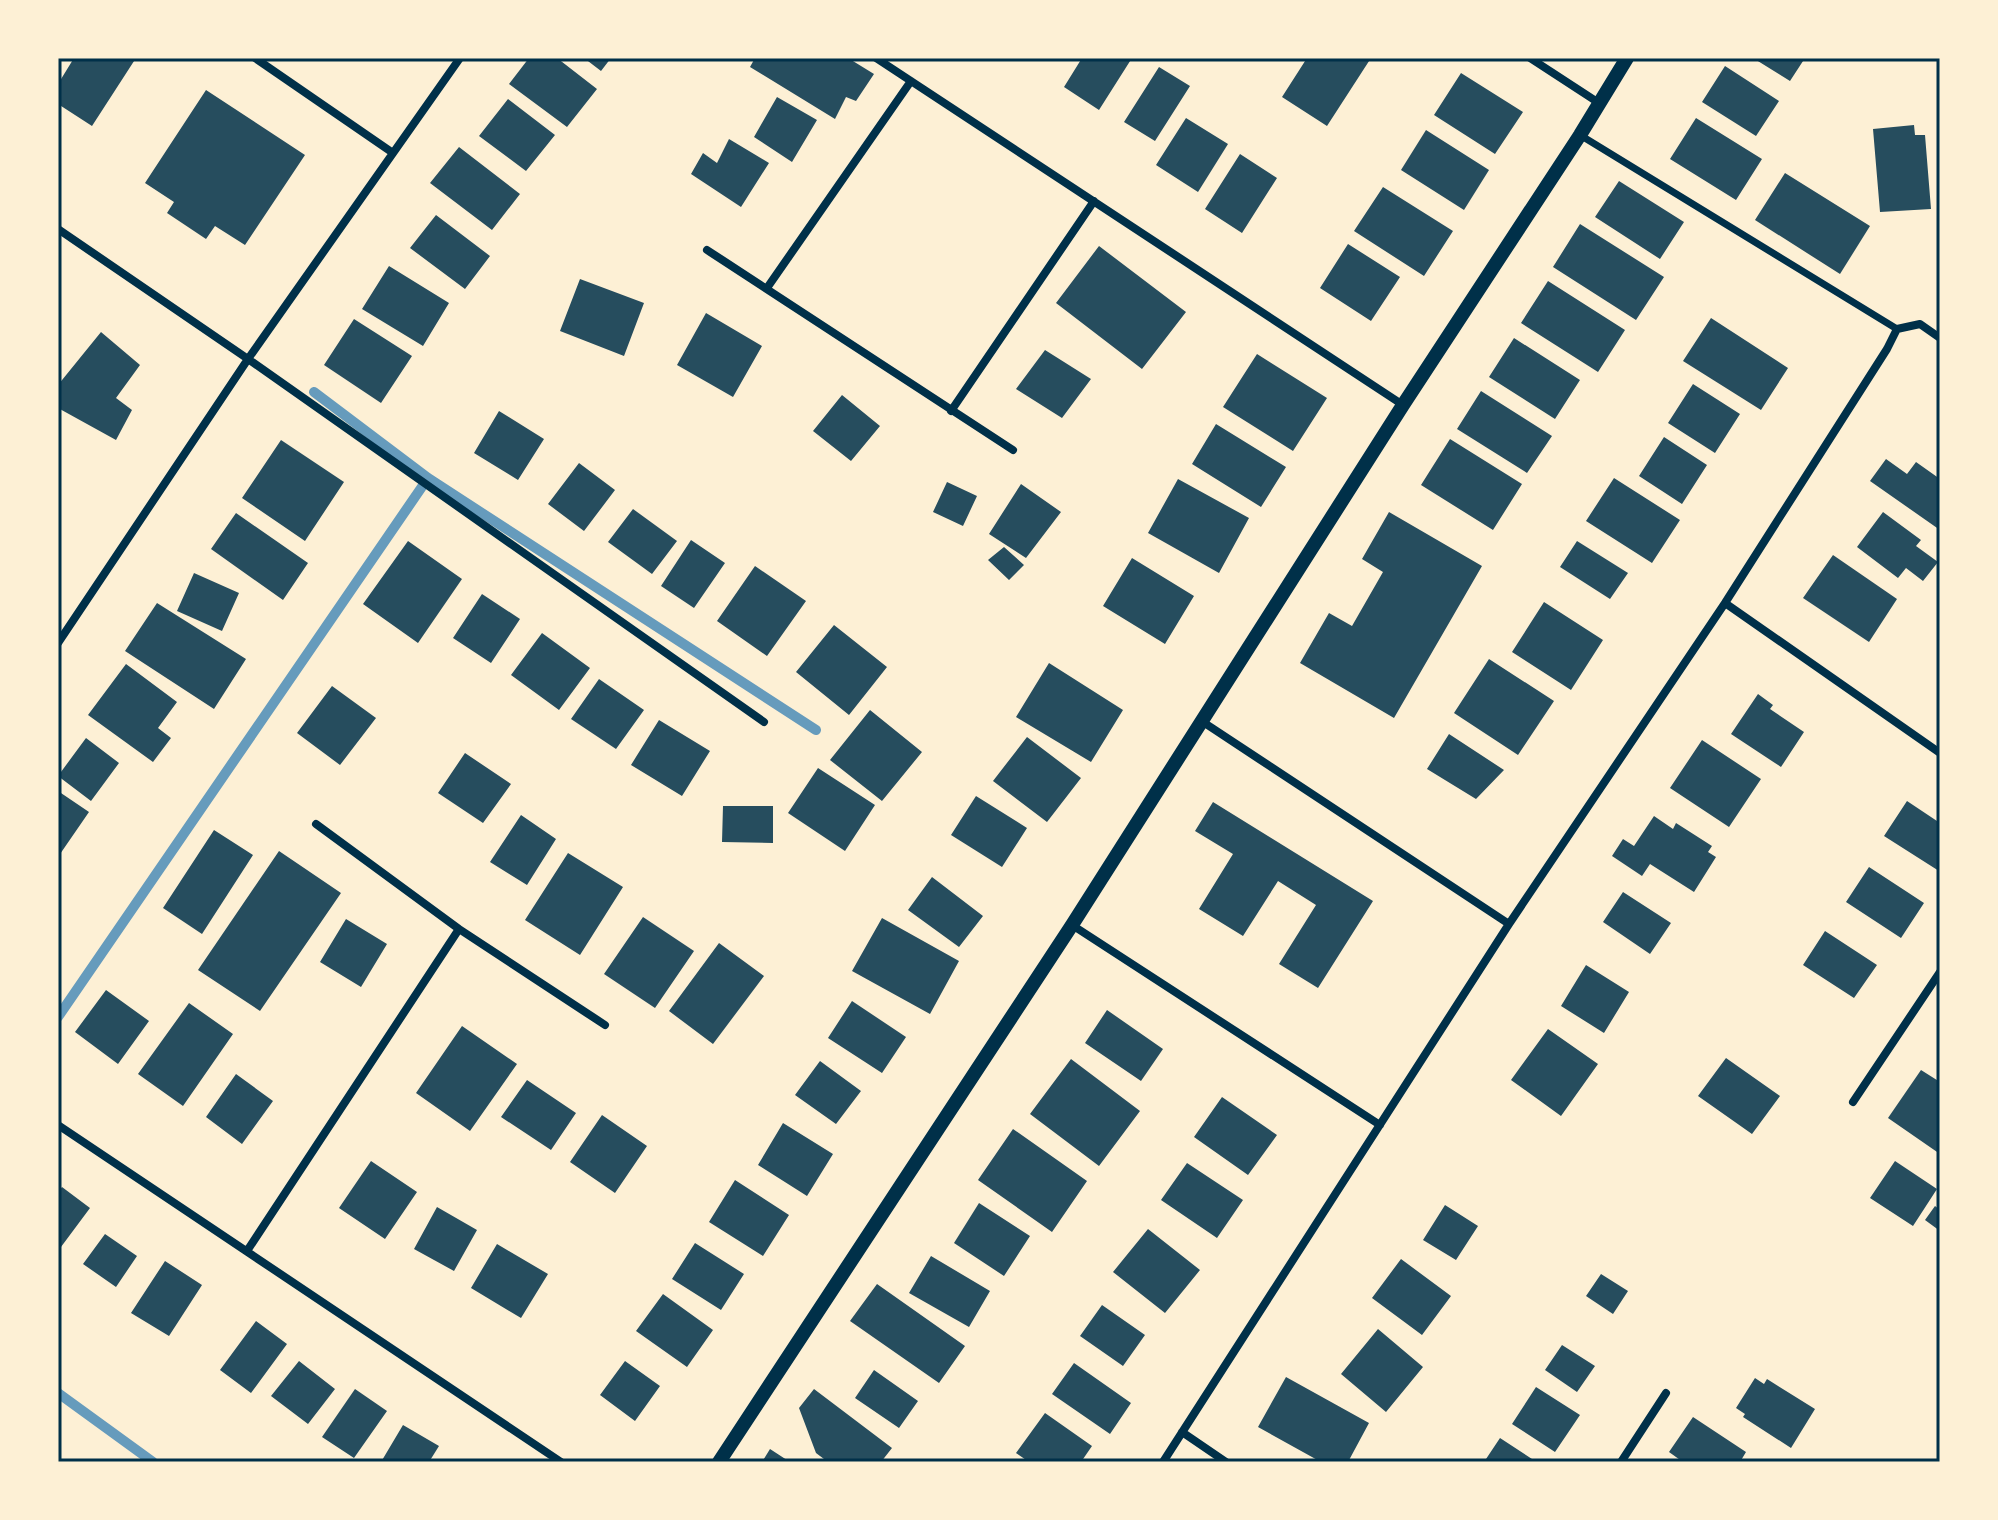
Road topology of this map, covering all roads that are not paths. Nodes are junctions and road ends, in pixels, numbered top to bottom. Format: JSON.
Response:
{"nodes":[{"id":1,"x":255,"y":58,"type":"edge"},
{"id":2,"x":460,"y":58,"type":"edge"},
{"id":3,"x":876,"y":58,"type":"edge"},
{"id":4,"x":1530,"y":58,"type":"edge"},
{"id":5,"x":1627,"y":58,"type":"edge"},
{"id":6,"x":911,"y":81,"type":"junction"},
{"id":7,"x":1599,"y":103,"type":"junction"},
{"id":8,"x":1580,"y":135,"type":"junction"},
{"id":9,"x":393,"y":153,"type":"junction"},
{"id":10,"x":1094,"y":201,"type":"junction"},
{"id":11,"x":58,"y":229,"type":"edge"},
{"id":12,"x":707,"y":250,"type":"dead end"},
{"id":13,"x":767,"y":288,"type":"junction"},
{"id":14,"x":1897,"y":329,"type":"junction"},
{"id":15,"x":1940,"y":338,"type":"edge"},
{"id":16,"x":248,"y":359,"type":"junction"},
{"id":17,"x":1403,"y":405,"type":"junction"},
{"id":18,"x":951,"y":411,"type":"junction"},
{"id":19,"x":1013,"y":450,"type":"dead end"},
{"id":20,"x":1725,"y":603,"type":"junction"},
{"id":21,"x":58,"y":643,"type":"edge"},
{"id":22,"x":764,"y":722,"type":"dead end"},
{"id":23,"x":1203,"y":722,"type":"junction"},
{"id":24,"x":1940,"y":753,"type":"edge"},
{"id":25,"x":316,"y":824,"type":"dead end"},
{"id":26,"x":1509,"y":924,"type":"junction"},
{"id":27,"x":1072,"y":925,"type":"junction"},
{"id":28,"x":459,"y":929,"type":"junction"},
{"id":29,"x":1940,"y":972,"type":"edge"},
{"id":30,"x":605,"y":1025,"type":"dead end"},
{"id":31,"x":1853,"y":1102,"type":"dead end"},
{"id":32,"x":58,"y":1125,"type":"edge"},
{"id":33,"x":1380,"y":1125,"type":"junction"},
{"id":34,"x":247,"y":1251,"type":"junction"},
{"id":35,"x":1666,"y":1393,"type":"dead end"},
{"id":36,"x":1182,"y":1432,"type":"junction"},
{"id":37,"x":561,"y":1462,"type":"edge"},
{"id":38,"x":719,"y":1462,"type":"edge"},
{"id":39,"x":1163,"y":1462,"type":"edge"},
{"id":40,"x":1226,"y":1462,"type":"edge"},
{"id":41,"x":1621,"y":1462,"type":"edge"}],
"edges":[{"from":1,"to":9,"type":"street"},
{"from":2,"to":9,"type":"street"},
{"from":3,"to":6,"type":"street"},
{"from":4,"to":7,"type":"street"},
{"from":5,"to":7,"type":"street"},
{"from":6,"to":10,"type":"street"},
{"from":6,"to":13,"type":"street"},
{"from":7,"to":8,"type":"street"},
{"from":8,"to":14,"type":"street"},
{"from":8,"to":17,"type":"street"},
{"from":9,"to":16,"type":"street"},
{"from":10,"to":17,"type":"street"},
{"from":10,"to":18,"type":"street"},
{"from":11,"to":16,"type":"street"},
{"from":12,"to":13,"type":"street"},
{"from":13,"to":18,"type":"street"},
{"from":14,"to":15,"type":"street"},
{"from":14,"to":20,"type":"street"},
{"from":16,"to":21,"type":"street"},
{"from":16,"to":22,"type":"street"},
{"from":17,"to":23,"type":"street"},
{"from":18,"to":19,"type":"street"},
{"from":20,"to":24,"type":"street"},
{"from":20,"to":26,"type":"street"},
{"from":23,"to":26,"type":"street"},
{"from":23,"to":27,"type":"street"},
{"from":25,"to":28,"type":"street"},
{"from":26,"to":33,"type":"street"},
{"from":27,"to":33,"type":"street"},
{"from":27,"to":38,"type":"street"},
{"from":28,"to":30,"type":"street"},
{"from":28,"to":34,"type":"street"},
{"from":29,"to":31,"type":"street"},
{"from":32,"to":34,"type":"street"},
{"from":33,"to":36,"type":"street"},
{"from":34,"to":37,"type":"street"},
{"from":35,"to":41,"type":"street"},
{"from":36,"to":39,"type":"street"},
{"from":36,"to":40,"type":"street"}]}
